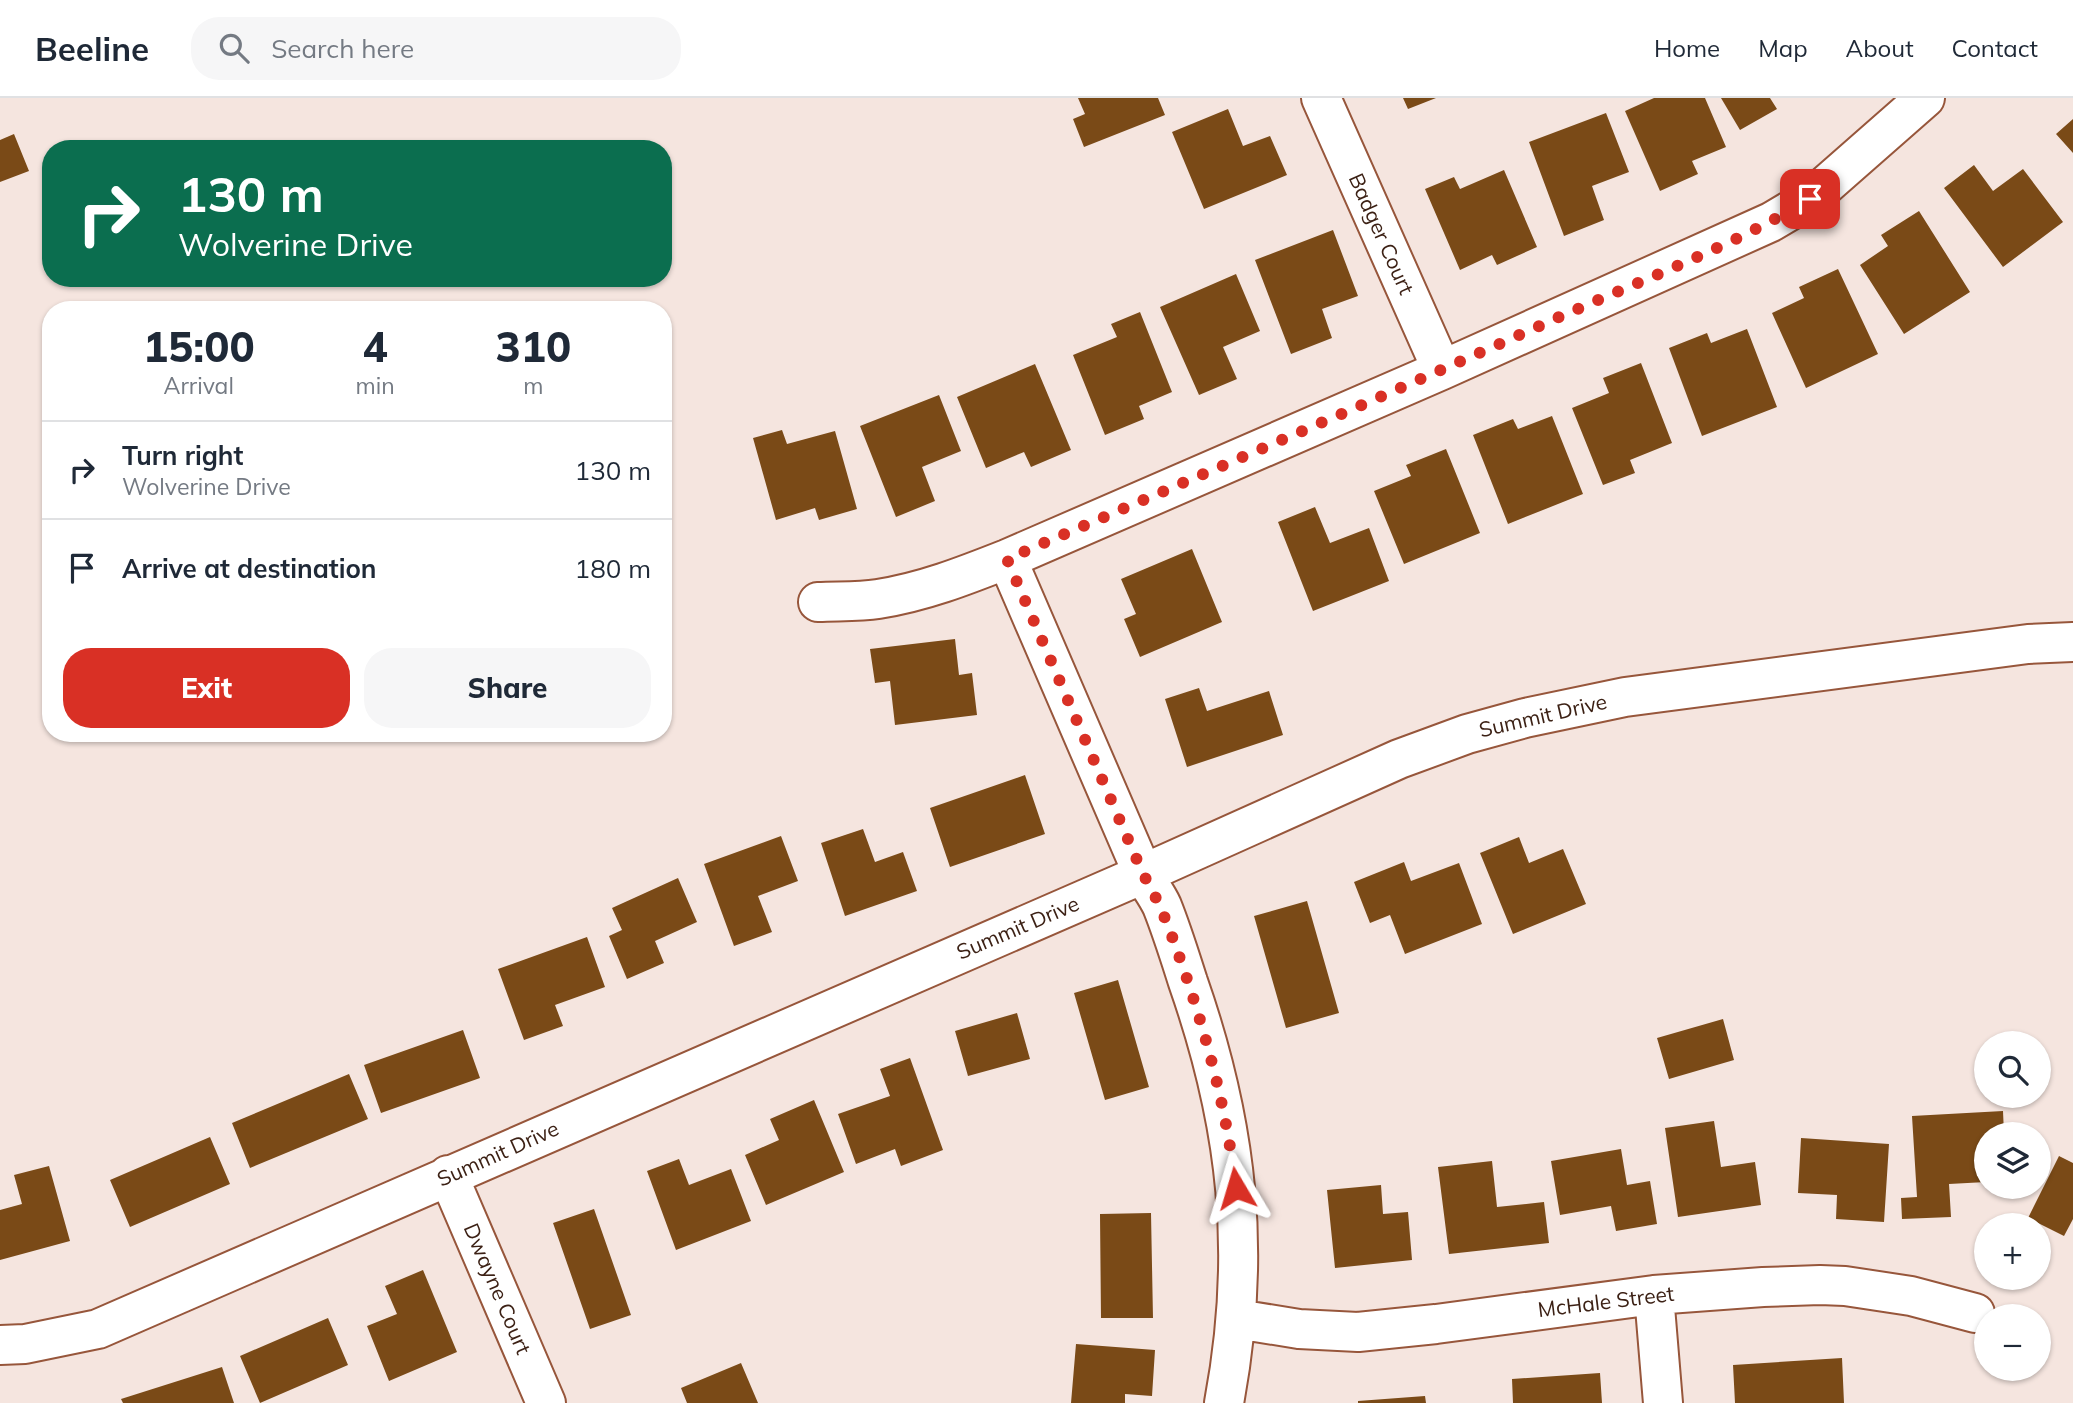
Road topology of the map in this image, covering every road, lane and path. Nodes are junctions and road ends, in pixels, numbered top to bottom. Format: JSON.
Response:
{"nodes":[{"id":1,"x":1321,"y":98,"type":"edge"},
{"id":2,"x":1924,"y":98,"type":"edge"},
{"id":3,"x":1441,"y":370,"type":"junction"},
{"id":4,"x":1007,"y":559,"type":"junction"},
{"id":5,"x":818,"y":602,"type":"dead end"},
{"id":6,"x":2073,"y":642,"type":"edge"},
{"id":7,"x":1143,"y":874,"type":"junction"},
{"id":8,"x":448,"y":1175,"type":"junction"},
{"id":9,"x":1654,"y":1295,"type":"junction"},
{"id":10,"x":1974,"y":1313,"type":"edge"},
{"id":11,"x":1237,"y":1319,"type":"junction"},
{"id":12,"x":0,"y":1345,"type":"edge"},
{"id":13,"x":546,"y":1403,"type":"edge"},
{"id":14,"x":1224,"y":1403,"type":"edge"},
{"id":15,"x":1663,"y":1403,"type":"edge"}],
"edges":[{"from":1,"to":3,"type":"street","name":"Badger Court"},
{"from":2,"to":3,"type":"street"},
{"from":3,"to":4,"type":"street"},
{"from":4,"to":5,"type":"street"},
{"from":4,"to":7,"type":"street"},
{"from":6,"to":7,"type":"street","name":"Summit Drive"},
{"from":7,"to":8,"type":"street","name":"Summit Drive"},
{"from":7,"to":11,"type":"street"},
{"from":8,"to":12,"type":"street","name":"Summit Drive"},
{"from":8,"to":13,"type":"street","name":"Dwayne Court"},
{"from":9,"to":10,"type":"street","name":"McHale Street"},
{"from":9,"to":11,"type":"street","name":"McHale Street"},
{"from":9,"to":15,"type":"street"},
{"from":11,"to":14,"type":"street"}]}
